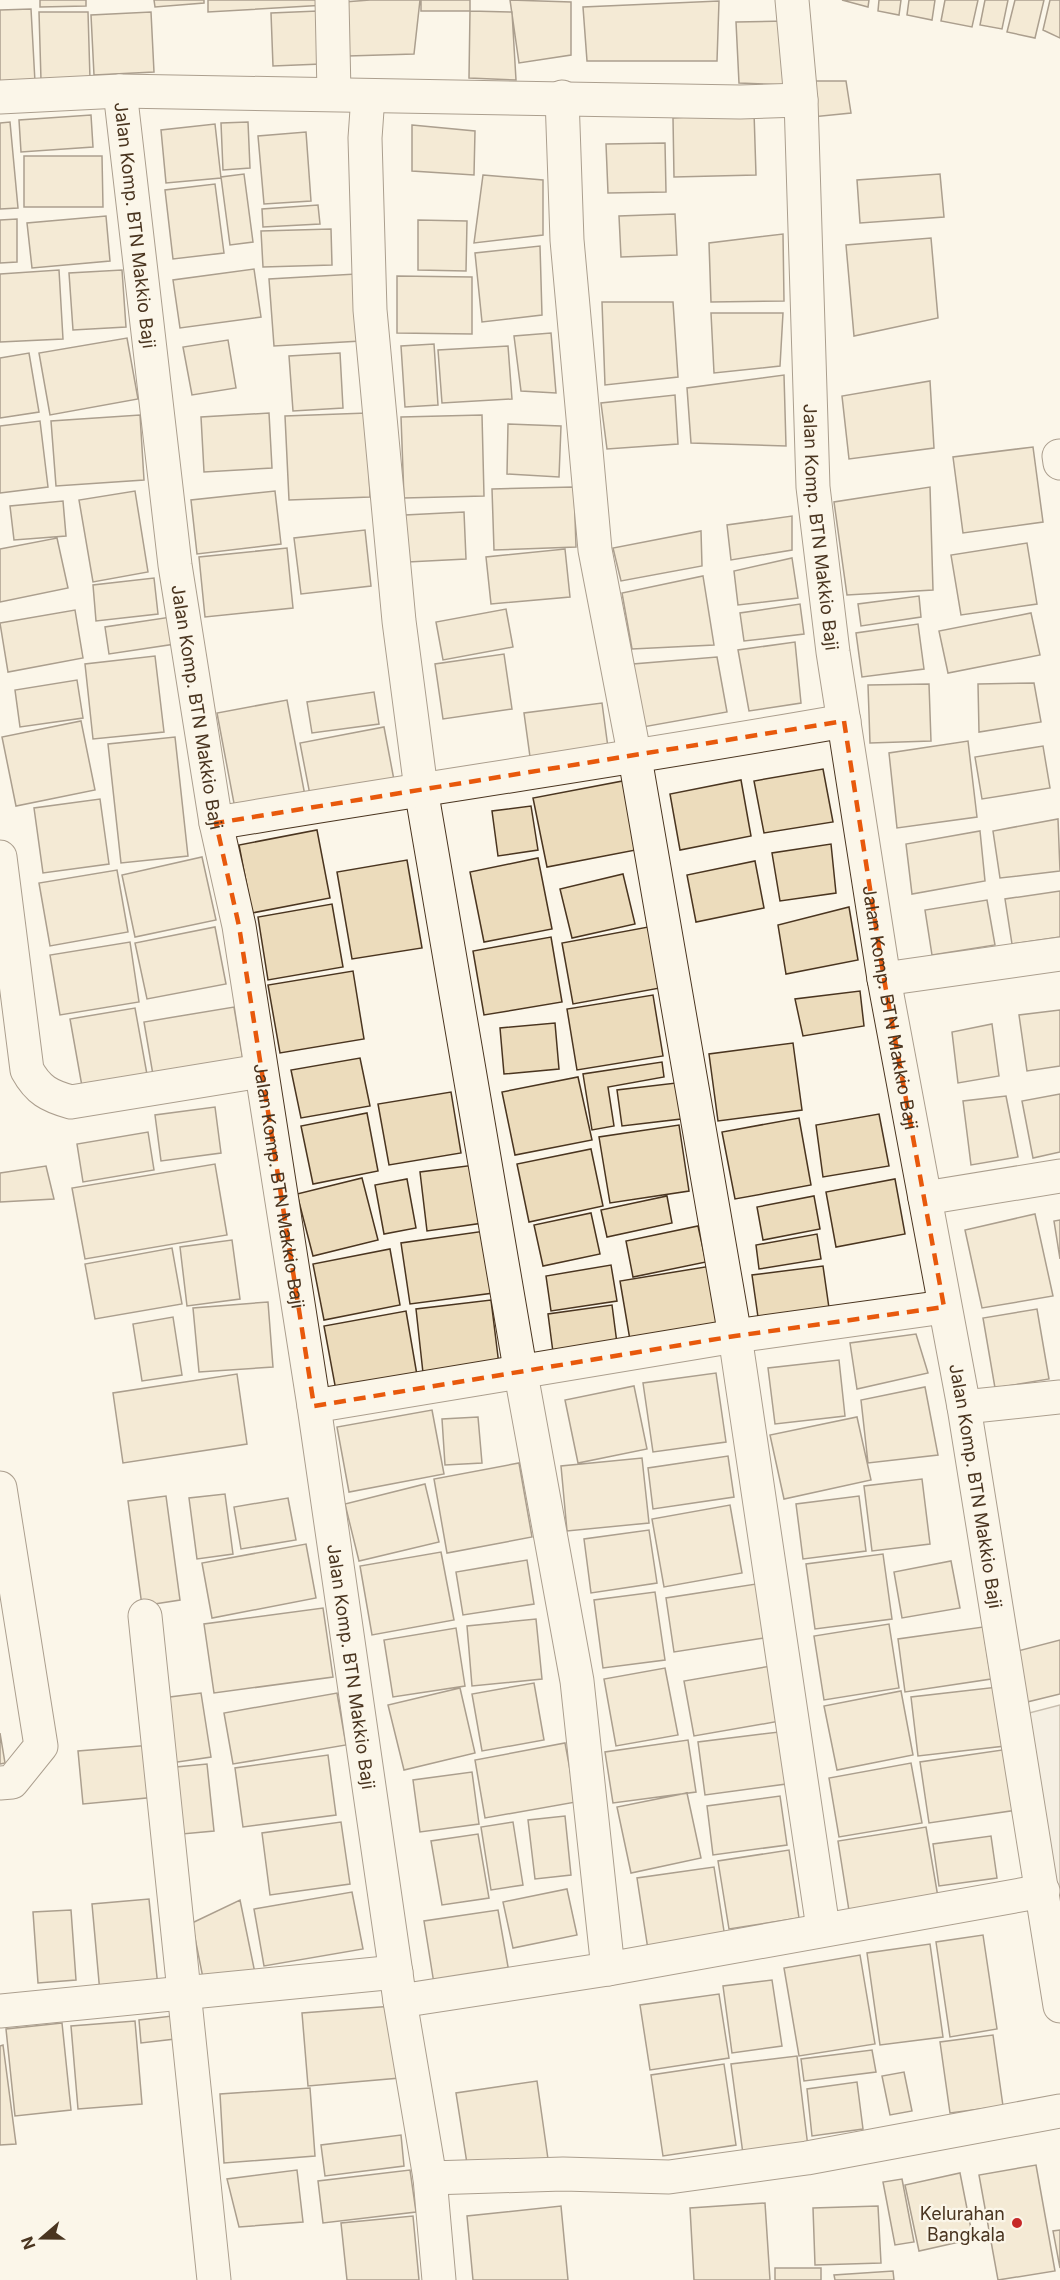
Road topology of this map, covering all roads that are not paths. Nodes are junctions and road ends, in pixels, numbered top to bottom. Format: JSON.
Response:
{"nodes":[{"id":1,"x":332,"y":0,"type":"edge"},
{"id":2,"x":792,"y":0,"type":"edge"},
{"id":3,"x":120,"y":91,"type":"junction"},
{"id":4,"x":334,"y":93,"type":"junction"},
{"id":5,"x":368,"y":96,"type":"junction"},
{"id":6,"x":0,"y":97,"type":"edge"},
{"id":7,"x":562,"y":97,"type":"junction"},
{"id":8,"x":801,"y":100,"type":"junction"},
{"id":9,"x":1059,"y":456,"type":"edge"},
{"id":10,"x":1060,"y":463,"type":"edge"},
{"id":11,"x":844,"y":721,"type":"junction"},
{"id":12,"x":635,"y":758,"type":"junction"},
{"id":13,"x":421,"y":789,"type":"junction"},
{"id":14,"x":216,"y":823,"type":"junction"},
{"id":15,"x":0,"y":857,"type":"edge"},
{"id":16,"x":1060,"y":954,"type":"edge"},
{"id":17,"x":884,"y":979,"type":"junction"},
{"id":18,"x":261,"y":1071,"type":"junction"},
{"id":19,"x":1060,"y":1176,"type":"edge"},
{"id":20,"x":925,"y":1198,"type":"junction"},
{"id":21,"x":944,"y":1307,"type":"junction"},
{"id":22,"x":735,"y":1336,"type":"junction"},
{"id":23,"x":520,"y":1374,"type":"junction"},
{"id":24,"x":1060,"y":1397,"type":"edge"},
{"id":25,"x":314,"y":1406,"type":"junction"},
{"id":26,"x":964,"y":1407,"type":"junction"},
{"id":27,"x":0,"y":1488,"type":"edge"},
{"id":28,"x":145,"y":1616,"type":"dead end"},
{"id":29,"x":0,"y":1784,"type":"edge"},
{"id":30,"x":1043,"y":1891,"type":"junction"},
{"id":31,"x":823,"y":1928,"type":"junction"},
{"id":32,"x":609,"y":1968,"type":"junction"},
{"id":33,"x":398,"y":1987,"type":"junction"},
{"id":34,"x":183,"y":1993,"type":"junction"},
{"id":35,"x":1060,"y":2006,"type":"edge"},
{"id":36,"x":0,"y":2011,"type":"edge"},
{"id":37,"x":1060,"y":2111,"type":"edge"},
{"id":38,"x":430,"y":2178,"type":"junction"},
{"id":39,"x":214,"y":2280,"type":"edge"},
{"id":40,"x":439,"y":2280,"type":"edge"}],
"edges":[{"from":1,"to":4,"type":"street"},
{"from":2,"to":8,"type":"street","name":"Jalan Komp. BTN Makkio Baji"},
{"from":3,"to":4,"type":"street"},
{"from":3,"to":6,"type":"street"},
{"from":3,"to":14,"type":"street","name":"Jalan Komp. BTN Makkio Baji"},
{"from":4,"to":5,"type":"street"},
{"from":5,"to":7,"type":"street"},
{"from":5,"to":13,"type":"street"},
{"from":7,"to":8,"type":"street"},
{"from":7,"to":12,"type":"street"},
{"from":8,"to":11,"type":"street","name":"Jalan Komp. BTN Makkio Baji"},
{"from":9,"to":10,"type":"street"},
{"from":11,"to":12,"type":"street"},
{"from":11,"to":17,"type":"street","name":"Jalan Komp. BTN Makkio Baji"},
{"from":12,"to":13,"type":"street"},
{"from":12,"to":22,"type":"street"},
{"from":13,"to":14,"type":"street"},
{"from":13,"to":23,"type":"street"},
{"from":14,"to":18,"type":"street","name":"Jalan Komp. BTN Makkio Baji"},
{"from":15,"to":18,"type":"street"},
{"from":16,"to":17,"type":"street"},
{"from":17,"to":20,"type":"street","name":"Jalan Komp. BTN Makkio Baji"},
{"from":18,"to":25,"type":"street","name":"Jalan Komp. BTN Makkio Baji"},
{"from":19,"to":20,"type":"street"},
{"from":20,"to":21,"type":"street","name":"Jalan Komp. BTN Makkio Baji"},
{"from":21,"to":22,"type":"street"},
{"from":21,"to":26,"type":"street","name":"Jalan Komp. BTN Makkio Baji"},
{"from":22,"to":23,"type":"street"},
{"from":22,"to":31,"type":"street"},
{"from":23,"to":25,"type":"street"},
{"from":23,"to":32,"type":"street"},
{"from":24,"to":26,"type":"street"},
{"from":25,"to":33,"type":"street","name":"Jalan Komp. BTN Makkio Baji"},
{"from":26,"to":30,"type":"street","name":"Jalan Komp. BTN Makkio Baji"},
{"from":27,"to":29,"type":"street"},
{"from":28,"to":34,"type":"street"},
{"from":30,"to":31,"type":"street"},
{"from":30,"to":35,"type":"street","name":"Jalan Komp. BTN Makkio Baji"},
{"from":31,"to":32,"type":"street"},
{"from":32,"to":33,"type":"street"},
{"from":33,"to":34,"type":"street"},
{"from":33,"to":38,"type":"street","name":"Jalan Komp. BTN Makkio Baji"},
{"from":34,"to":36,"type":"street"},
{"from":34,"to":39,"type":"street"},
{"from":37,"to":38,"type":"street"},
{"from":38,"to":40,"type":"street","name":"Jalan Komp. BTN Makkio Baji"}]}
